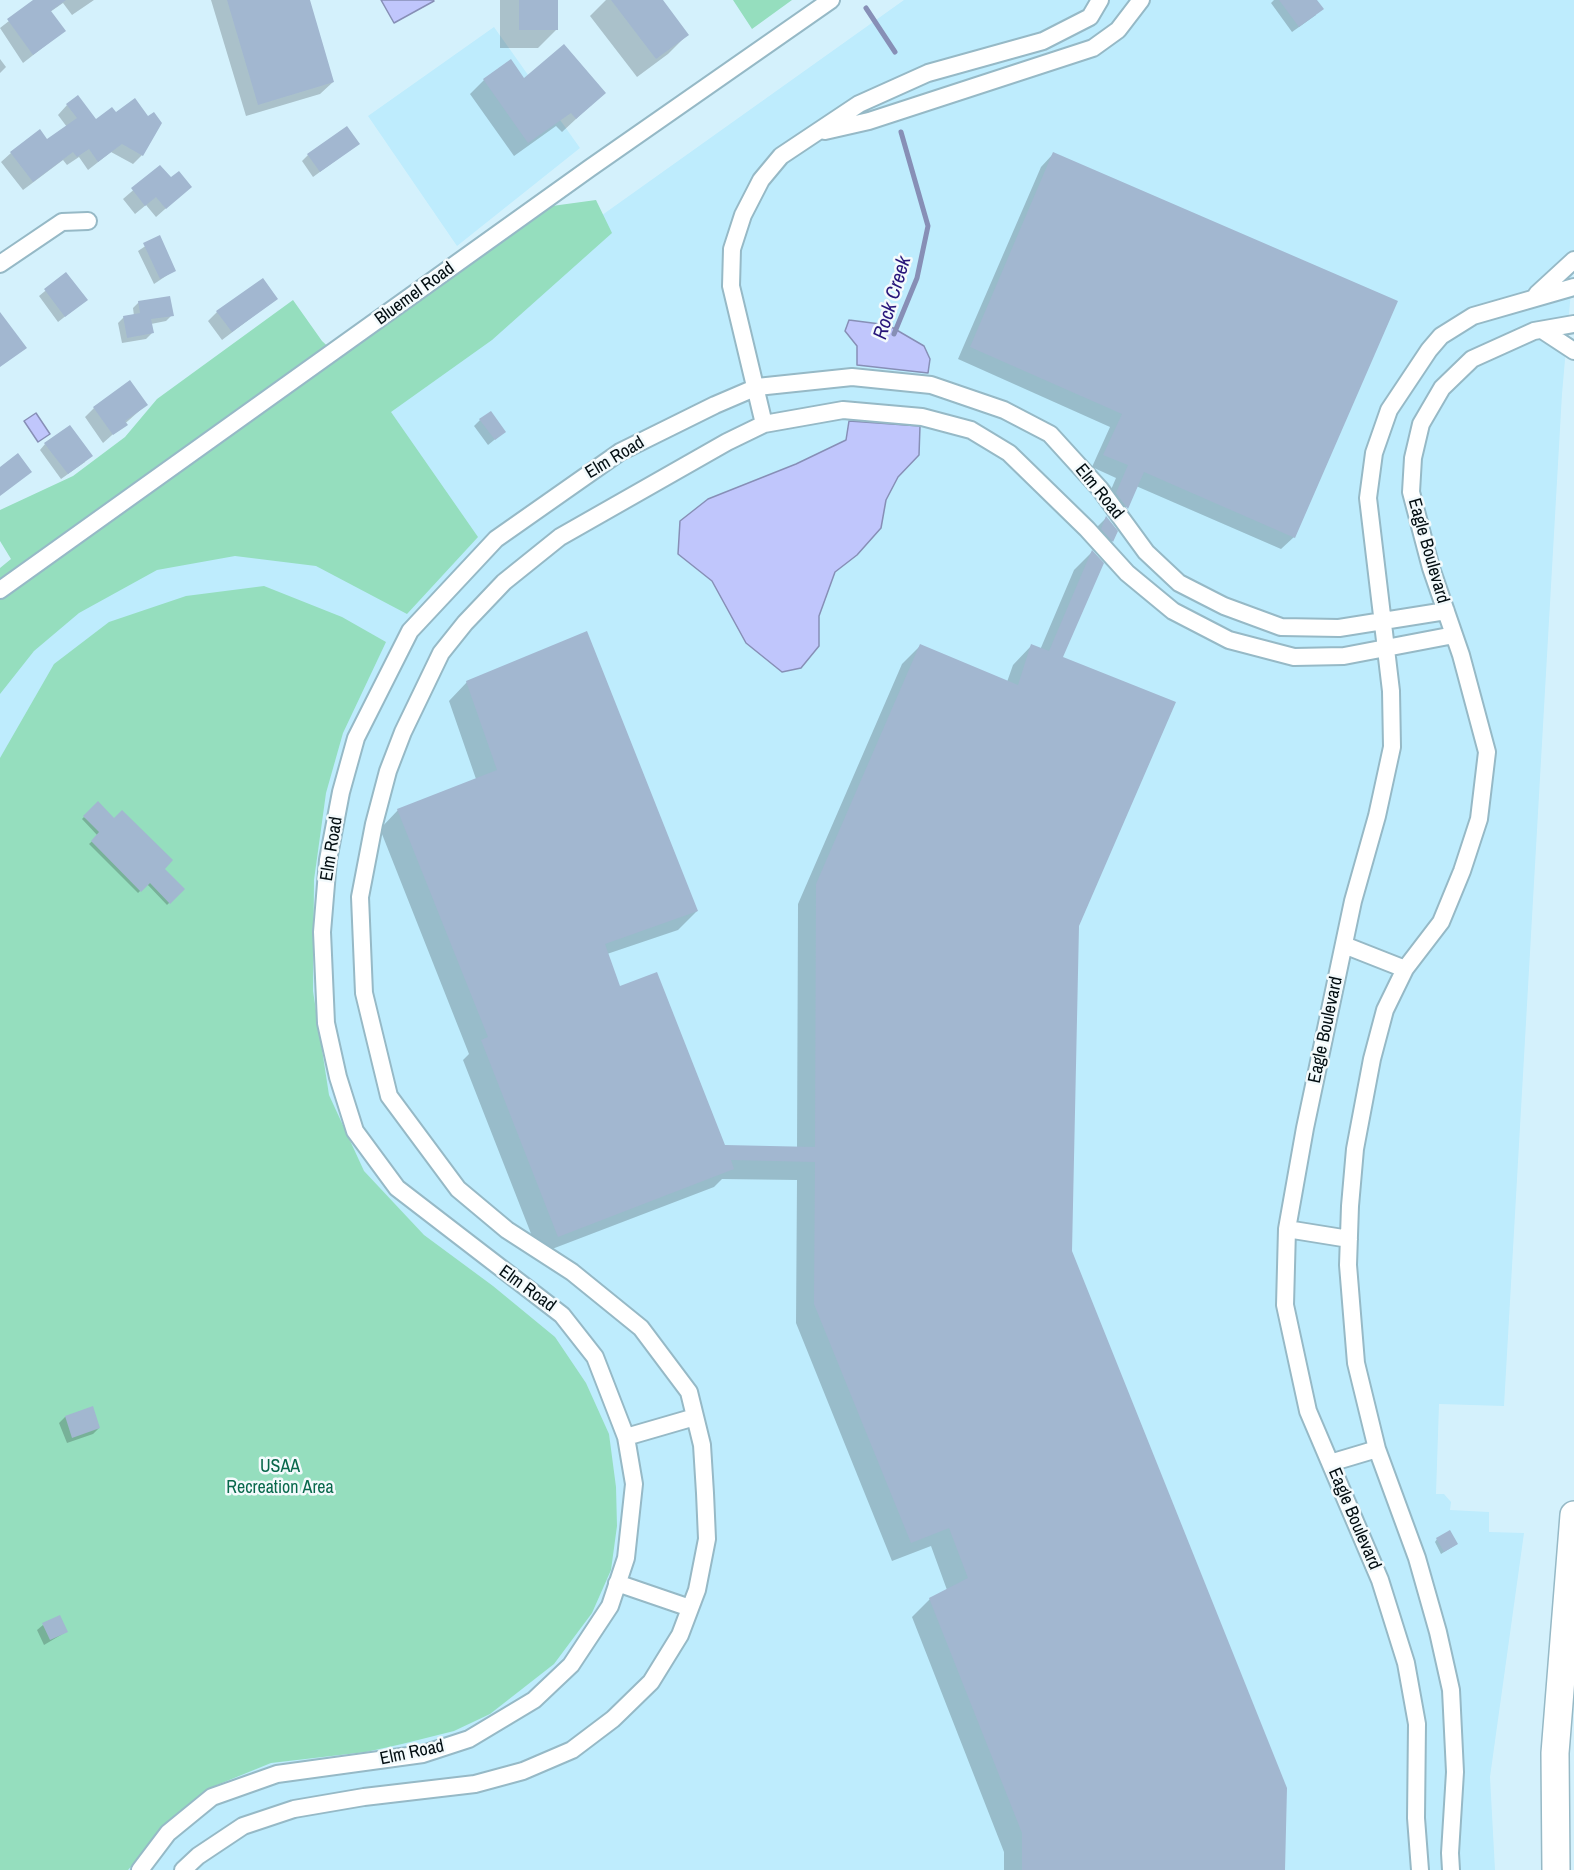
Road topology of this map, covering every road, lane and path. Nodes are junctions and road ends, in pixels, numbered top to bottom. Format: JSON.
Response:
{"nodes":[{"id":1,"x":831,"y":0,"type":"edge"},
{"id":2,"x":1101,"y":0,"type":"edge"},
{"id":3,"x":1141,"y":0,"type":"edge"},
{"id":4,"x":815,"y":133,"type":"junction"},
{"id":5,"x":88,"y":221,"type":"dead end"},
{"id":6,"x":1574,"y":260,"type":"edge"},
{"id":7,"x":0,"y":264,"type":"edge"},
{"id":8,"x":1574,"y":287,"type":"edge"},
{"id":9,"x":1534,"y":296,"type":"junction"},
{"id":10,"x":1574,"y":324,"type":"edge"},
{"id":11,"x":1542,"y":330,"type":"junction"},
{"id":12,"x":1574,"y":351,"type":"edge"},
{"id":13,"x":757,"y":387,"type":"junction"},
{"id":14,"x":764,"y":424,"type":"junction"},
{"id":15,"x":0,"y":590,"type":"edge"},
{"id":16,"x":1446,"y":611,"type":"junction"},
{"id":17,"x":1383,"y":623,"type":"junction"},
{"id":18,"x":1454,"y":635,"type":"junction"},
{"id":19,"x":1386,"y":650,"type":"junction"},
{"id":20,"x":1344,"y":945,"type":"junction"},
{"id":21,"x":1405,"y":969,"type":"junction"},
{"id":22,"x":1287,"y":1229,"type":"junction"},
{"id":23,"x":1349,"y":1239,"type":"junction"},
{"id":24,"x":695,"y":1417,"type":"junction"},
{"id":25,"x":627,"y":1437,"type":"junction"},
{"id":26,"x":1377,"y":1449,"type":"junction"},
{"id":27,"x":1330,"y":1463,"type":"junction"},
{"id":28,"x":1574,"y":1515,"type":"edge"},
{"id":29,"x":617,"y":1583,"type":"junction"},
{"id":30,"x":690,"y":1608,"type":"junction"},
{"id":31,"x":140,"y":1870,"type":"edge"},
{"id":32,"x":183,"y":1870,"type":"edge"},
{"id":33,"x":1420,"y":1870,"type":"edge"},
{"id":34,"x":1451,"y":1870,"type":"edge"},
{"id":35,"x":1556,"y":1870,"type":"edge"}],
"edges":[{"from":1,"to":15,"type":"street","name":"Bluemel Road"},
{"from":2,"to":4,"type":"street"},
{"from":3,"to":4,"type":"street"},
{"from":4,"to":13,"type":"street"},
{"from":5,"to":7,"type":"street"},
{"from":6,"to":9,"type":"street"},
{"from":8,"to":9,"type":"street","name":"Eagle Boulevard"},
{"from":9,"to":17,"type":"street","name":"Eagle Boulevard"},
{"from":10,"to":11,"type":"street","name":"Eagle Boulevard"},
{"from":11,"to":12,"type":"street"},
{"from":11,"to":16,"type":"street","name":"Eagle Boulevard"},
{"from":13,"to":14,"type":"street"},
{"from":13,"to":17,"type":"street","name":"Elm Road"},
{"from":13,"to":25,"type":"street","name":"Elm Road"},
{"from":14,"to":19,"type":"street","name":"Elm Road"},
{"from":14,"to":24,"type":"street","name":"Elm Road"},
{"from":16,"to":17,"type":"street","name":"Elm Road"},
{"from":16,"to":18,"type":"street","name":"Eagle Boulevard"},
{"from":17,"to":19,"type":"street","name":"Eagle Boulevard"},
{"from":18,"to":19,"type":"street","name":"Elm Road"},
{"from":18,"to":21,"type":"street","name":"Eagle Boulevard"},
{"from":19,"to":20,"type":"street","name":"Eagle Boulevard"},
{"from":20,"to":21,"type":"street"},
{"from":20,"to":22,"type":"street","name":"Eagle Boulevard"},
{"from":21,"to":23,"type":"street","name":"Eagle Boulevard"},
{"from":22,"to":23,"type":"street"},
{"from":22,"to":27,"type":"street","name":"Eagle Boulevard"},
{"from":23,"to":26,"type":"street","name":"Eagle Boulevard"},
{"from":24,"to":25,"type":"street"},
{"from":24,"to":30,"type":"street","name":"Elm Road"},
{"from":25,"to":29,"type":"street","name":"Elm Road"},
{"from":26,"to":27,"type":"street"},
{"from":26,"to":34,"type":"street","name":"Eagle Boulevard"},
{"from":27,"to":33,"type":"street","name":"Eagle Boulevard"},
{"from":28,"to":35,"type":"main road"},
{"from":29,"to":30,"type":"street"},
{"from":29,"to":31,"type":"street","name":"Elm Road"},
{"from":30,"to":32,"type":"street","name":"Elm Road"}]}
